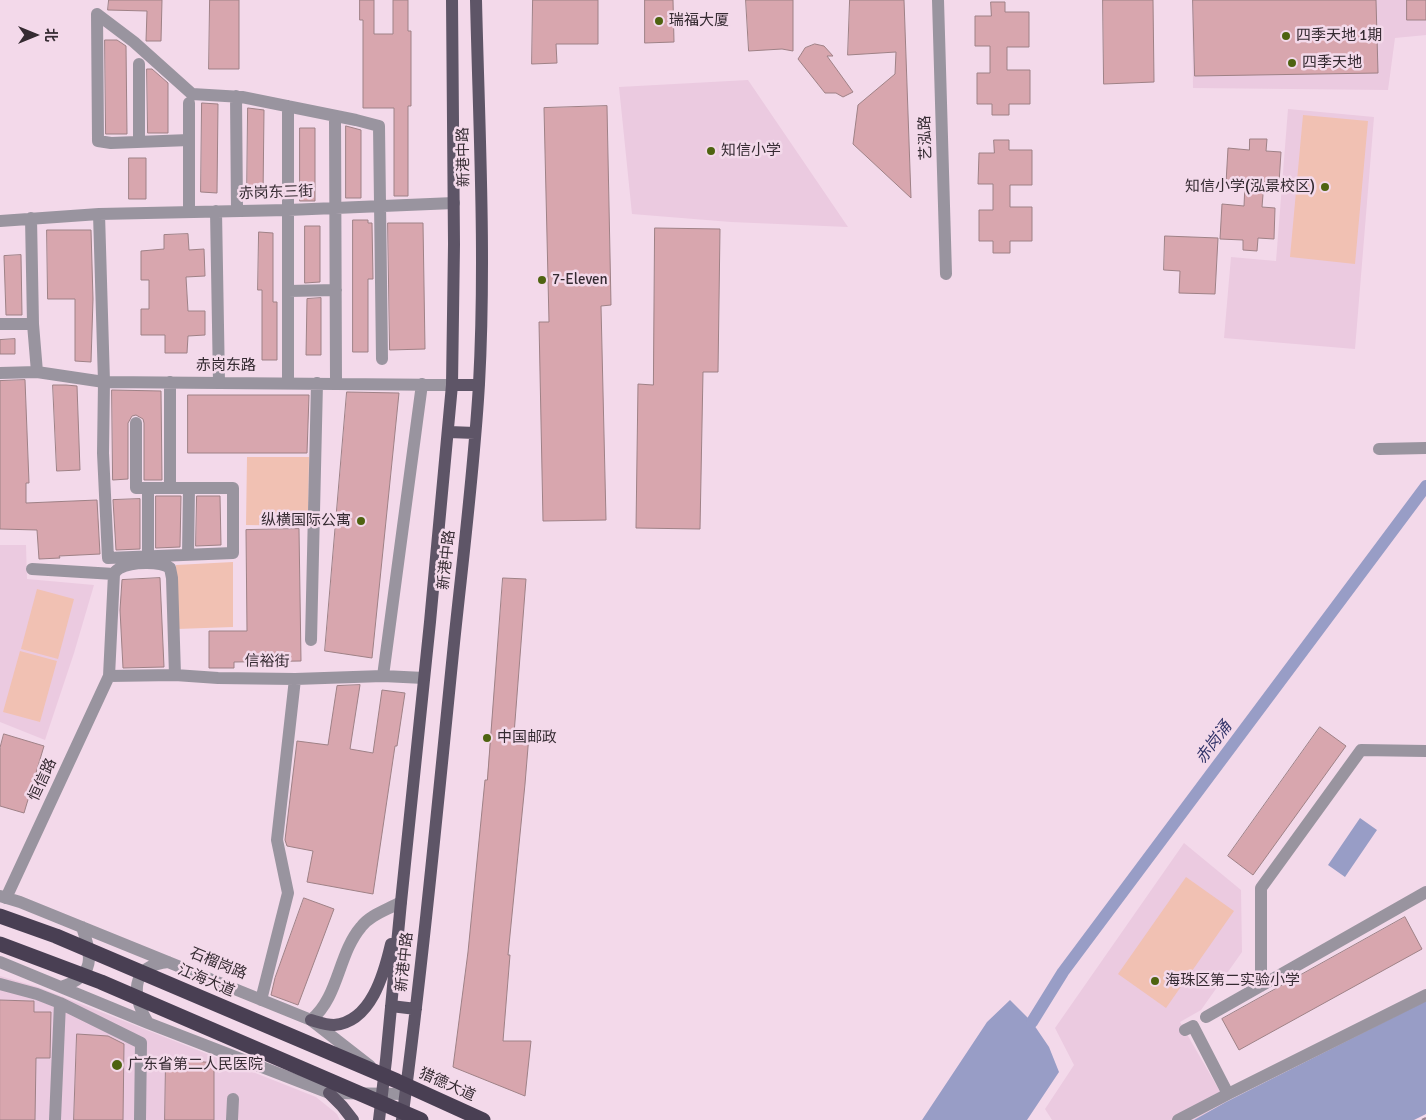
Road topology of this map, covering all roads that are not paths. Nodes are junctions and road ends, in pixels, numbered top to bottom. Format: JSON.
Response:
{"nodes":[{"id":1,"x":452,"y":0,"type":"edge"},
{"id":2,"x":938,"y":0,"type":"edge"},
{"id":3,"x":477,"y":1,"type":"edge"},
{"id":4,"x":140,"y":64,"type":"dead end"},
{"id":5,"x":236,"y":96,"type":"junction"},
{"id":6,"x":189,"y":104,"type":"dead end"},
{"id":7,"x":288,"y":106,"type":"junction"},
{"id":8,"x":335,"y":116,"type":"junction"},
{"id":9,"x":189,"y":140,"type":"junction"},
{"id":10,"x":140,"y":142,"type":"junction"},
{"id":11,"x":454,"y":203,"type":"junction"},
{"id":12,"x":381,"y":206,"type":"junction"},
{"id":13,"x":335,"y":208,"type":"junction"},
{"id":14,"x":288,"y":210,"type":"junction"},
{"id":15,"x":216,"y":211,"type":"junction"},
{"id":16,"x":237,"y":211,"type":"junction"},
{"id":17,"x":189,"y":212,"type":"junction"},
{"id":18,"x":99,"y":214,"type":"junction"},
{"id":19,"x":31,"y":218,"type":"junction"},
{"id":20,"x":0,"y":221,"type":"edge"},
{"id":21,"x":946,"y":274,"type":"dead end"},
{"id":22,"x":336,"y":290,"type":"junction"},
{"id":23,"x":288,"y":291,"type":"junction"},
{"id":24,"x":0,"y":324,"type":"edge"},
{"id":25,"x":33,"y":324,"type":"junction"},
{"id":26,"x":382,"y":359,"type":"dead end"},
{"id":27,"x":38,"y":372,"type":"junction"},
{"id":28,"x":0,"y":373,"type":"edge"},
{"id":29,"x":104,"y":382,"type":"junction"},
{"id":30,"x":170,"y":382,"type":"junction"},
{"id":31,"x":220,"y":382,"type":"junction"},
{"id":32,"x":288,"y":383,"type":"junction"},
{"id":33,"x":317,"y":383,"type":"junction"},
{"id":34,"x":336,"y":383,"type":"junction"},
{"id":35,"x":422,"y":384,"type":"junction"},
{"id":36,"x":452,"y":385,"type":"junction"},
{"id":37,"x":479,"y":385,"type":"junction"},
{"id":38,"x":136,"y":423,"type":"dead end"},
{"id":39,"x":449,"y":432,"type":"junction"},
{"id":40,"x":475,"y":433,"type":"junction"},
{"id":41,"x":1426,"y":448,"type":"edge"},
{"id":42,"x":1379,"y":449,"type":"dead end"},
{"id":43,"x":148,"y":488,"type":"junction"},
{"id":44,"x":170,"y":488,"type":"junction"},
{"id":45,"x":189,"y":488,"type":"junction"},
{"id":46,"x":188,"y":555,"type":"junction"},
{"id":47,"x":148,"y":557,"type":"junction"},
{"id":48,"x":32,"y":569,"type":"dead end"},
{"id":49,"x":114,"y":574,"type":"junction"},
{"id":50,"x":310,"y":640,"type":"dead end"},
{"id":51,"x":175,"y":675,"type":"junction"},
{"id":52,"x":109,"y":676,"type":"junction"},
{"id":53,"x":383,"y":676,"type":"junction"},
{"id":54,"x":424,"y":678,"type":"junction"},
{"id":55,"x":295,"y":679,"type":"junction"},
{"id":56,"x":1426,"y":752,"type":"edge"},
{"id":57,"x":1426,"y":892,"type":"edge"},
{"id":58,"x":3,"y":897,"type":"edge"},
{"id":59,"x":401,"y":902,"type":"junction"},
{"id":60,"x":0,"y":916,"type":"edge"},
{"id":61,"x":82,"y":927,"type":"junction"},
{"id":62,"x":0,"y":944,"type":"edge"},
{"id":63,"x":0,"y":962,"type":"edge"},
{"id":64,"x":169,"y":962,"type":"junction"},
{"id":65,"x":0,"y":984,"type":"edge"},
{"id":66,"x":1261,"y":986,"type":"junction"},
{"id":67,"x":61,"y":987,"type":"junction"},
{"id":68,"x":1426,"y":995,"type":"edge"},
{"id":69,"x":261,"y":1000,"type":"junction"},
{"id":70,"x":60,"y":1003,"type":"junction"},
{"id":71,"x":391,"y":1006,"type":"junction"},
{"id":72,"x":416,"y":1009,"type":"junction"},
{"id":73,"x":1206,"y":1017,"type":"dead end"},
{"id":74,"x":311,"y":1020,"type":"junction"},
{"id":75,"x":148,"y":1023,"type":"junction"},
{"id":76,"x":1185,"y":1030,"type":"dead end"},
{"id":77,"x":390,"y":1079,"type":"junction"},
{"id":78,"x":330,"y":1093,"type":"junction"},
{"id":79,"x":382,"y":1094,"type":"junction"},
{"id":80,"x":405,"y":1094,"type":"junction"},
{"id":81,"x":1228,"y":1094,"type":"junction"},
{"id":82,"x":234,"y":1099,"type":"dead end"},
{"id":83,"x":398,"y":1114,"type":"edge"},
{"id":84,"x":55,"y":1120,"type":"edge"},
{"id":85,"x":140,"y":1120,"type":"edge"},
{"id":86,"x":232,"y":1120,"type":"edge"},
{"id":87,"x":353,"y":1120,"type":"edge"},
{"id":88,"x":379,"y":1120,"type":"edge"},
{"id":89,"x":421,"y":1120,"type":"edge"},
{"id":90,"x":483,"y":1120,"type":"edge"},
{"id":91,"x":1178,"y":1120,"type":"edge"}],
"edges":[{"from":1,"to":11,"type":"main road","name":"新港中路"},
{"from":2,"to":21,"type":"street","name":"艺泓路"},
{"from":3,"to":37,"type":"main road","name":"新港中路"},
{"from":4,"to":10,"type":"street"},
{"from":5,"to":7,"type":"street"},
{"from":5,"to":10,"type":"street"},
{"from":5,"to":16,"type":"street"},
{"from":6,"to":9,"type":"street"},
{"from":7,"to":8,"type":"street"},
{"from":7,"to":14,"type":"street"},
{"from":8,"to":12,"type":"street"},
{"from":8,"to":13,"type":"street"},
{"from":9,"to":10,"type":"street"},
{"from":9,"to":17,"type":"street"},
{"from":11,"to":12,"type":"street","name":"赤岗东三街"},
{"from":11,"to":36,"type":"main road","name":"新港中路"},
{"from":12,"to":13,"type":"street","name":"赤岗东三街"},
{"from":12,"to":26,"type":"street"},
{"from":13,"to":14,"type":"street","name":"赤岗东三街"},
{"from":13,"to":22,"type":"street"},
{"from":14,"to":16,"type":"street","name":"赤岗东三街"},
{"from":14,"to":23,"type":"street"},
{"from":15,"to":16,"type":"street","name":"赤岗东三街"},
{"from":15,"to":17,"type":"street","name":"赤岗东三街"},
{"from":15,"to":31,"type":"street"},
{"from":17,"to":18,"type":"street","name":"赤岗东三街"},
{"from":18,"to":19,"type":"street","name":"赤岗东三街"},
{"from":18,"to":29,"type":"street"},
{"from":19,"to":20,"type":"street","name":"赤岗东三街"},
{"from":19,"to":25,"type":"street"},
{"from":22,"to":23,"type":"street"},
{"from":22,"to":34,"type":"street"},
{"from":23,"to":32,"type":"street"},
{"from":24,"to":25,"type":"street"},
{"from":25,"to":27,"type":"street"},
{"from":27,"to":28,"type":"street","name":"赤岗东路"},
{"from":27,"to":29,"type":"street","name":"赤岗东路"},
{"from":29,"to":30,"type":"street","name":"赤岗东路"},
{"from":29,"to":47,"type":"street"},
{"from":30,"to":31,"type":"street","name":"赤岗东路"},
{"from":30,"to":44,"type":"street"},
{"from":31,"to":32,"type":"street","name":"赤岗东路"},
{"from":32,"to":33,"type":"street","name":"赤岗东路"},
{"from":33,"to":34,"type":"street","name":"赤岗东路"},
{"from":33,"to":50,"type":"street"},
{"from":34,"to":35,"type":"street","name":"赤岗东路"},
{"from":35,"to":36,"type":"street","name":"赤岗东路"},
{"from":35,"to":53,"type":"street"},
{"from":36,"to":37,"type":"main road"},
{"from":36,"to":39,"type":"main road","name":"新港中路"},
{"from":37,"to":40,"type":"main road","name":"新港中路"},
{"from":38,"to":43,"type":"street"},
{"from":39,"to":40,"type":"main road"},
{"from":39,"to":54,"type":"main road","name":"新港中路"},
{"from":40,"to":72,"type":"main road","name":"新港中路"},
{"from":41,"to":42,"type":"street"},
{"from":43,"to":44,"type":"street"},
{"from":43,"to":47,"type":"street"},
{"from":44,"to":45,"type":"street"},
{"from":45,"to":46,"type":"street"},
{"from":45,"to":46,"type":"street"},
{"from":46,"to":47,"type":"street"},
{"from":48,"to":49,"type":"street"},
{"from":49,"to":51,"type":"street"},
{"from":49,"to":52,"type":"street"},
{"from":51,"to":52,"type":"street","name":"信裕街"},
{"from":51,"to":55,"type":"street","name":"信裕街"},
{"from":52,"to":58,"type":"street","name":"恒信路"},
{"from":53,"to":54,"type":"street","name":"信裕街"},
{"from":53,"to":55,"type":"street","name":"信裕街"},
{"from":54,"to":59,"type":"main road","name":"新港中路"},
{"from":55,"to":69,"type":"street"},
{"from":56,"to":66,"type":"street"},
{"from":57,"to":66,"type":"street"},
{"from":58,"to":61,"type":"street","name":"石榴岗路"},
{"from":59,"to":71,"type":"main road","name":"新港中路"},
{"from":59,"to":74,"type":"street"},
{"from":59,"to":74,"type":"main road"},
{"from":60,"to":77,"type":"highway","name":"江海大道"},
{"from":61,"to":64,"type":"street","name":"石榴岗路"},
{"from":61,"to":67,"type":"street"},
{"from":62,"to":83,"type":"highway"},
{"from":63,"to":67,"type":"street"},
{"from":64,"to":69,"type":"street","name":"石榴岗路"},
{"from":64,"to":75,"type":"street"},
{"from":65,"to":70,"type":"street"},
{"from":66,"to":73,"type":"street"},
{"from":67,"to":75,"type":"street"},
{"from":68,"to":81,"type":"street"},
{"from":69,"to":74,"type":"street","name":"石榴岗路"},
{"from":70,"to":84,"type":"street"},
{"from":70,"to":85,"type":"street"},
{"from":71,"to":72,"type":"main road"},
{"from":71,"to":77,"type":"main road","name":"新港中路"},
{"from":72,"to":80,"type":"main road","name":"新港中路"},
{"from":74,"to":77,"type":"street","name":"石榴岗路"},
{"from":75,"to":78,"type":"street"},
{"from":76,"to":81,"type":"street"},
{"from":77,"to":79,"type":"main road","name":"新港中路"},
{"from":77,"to":80,"type":"street","name":"石榴岗路"},
{"from":77,"to":90,"type":"highway","name":"猎德大道"},
{"from":78,"to":79,"type":"street"},
{"from":78,"to":87,"type":"main road"},
{"from":79,"to":80,"type":"street"},
{"from":79,"to":88,"type":"main road","name":"新港中路"},
{"from":80,"to":83,"type":"main road","name":"新港中路"},
{"from":81,"to":91,"type":"street"},
{"from":82,"to":86,"type":"street"},
{"from":83,"to":89,"type":"highway"}]}
